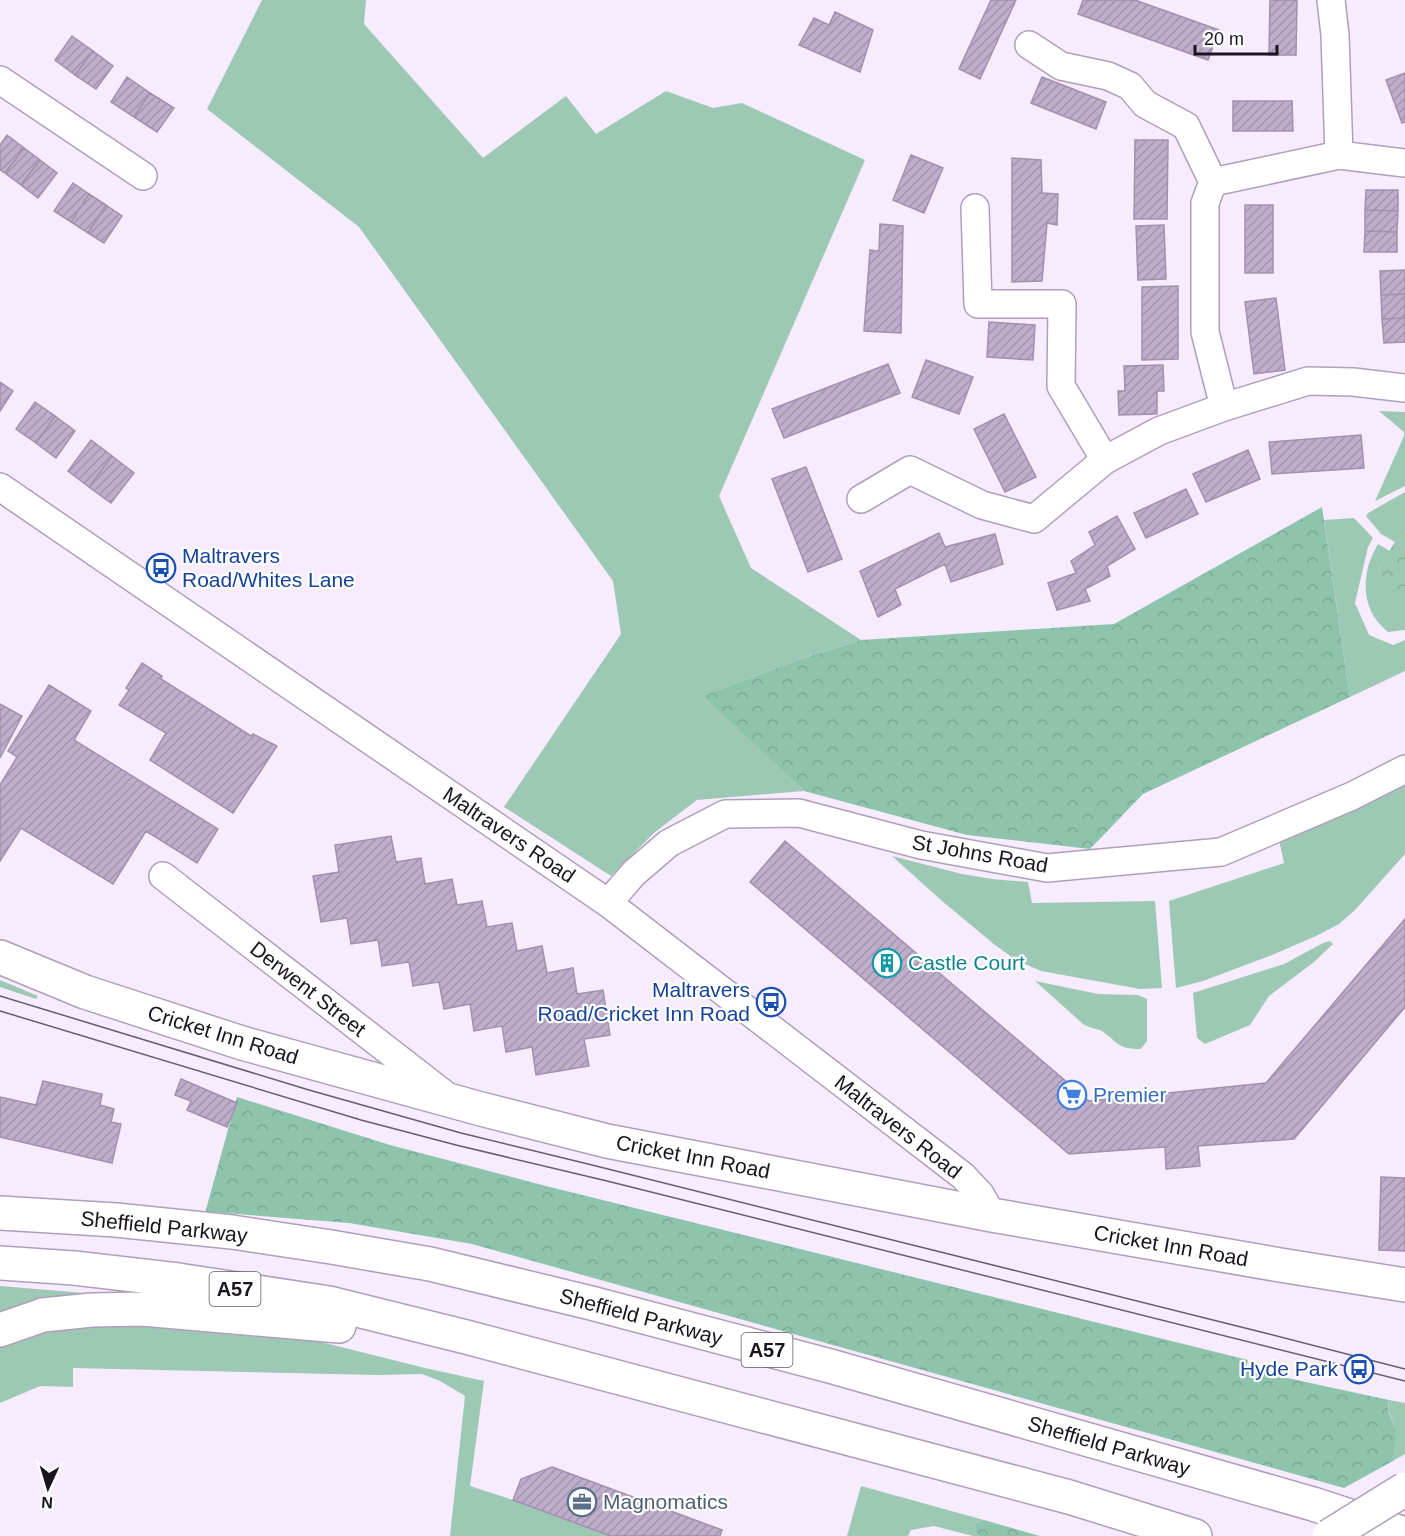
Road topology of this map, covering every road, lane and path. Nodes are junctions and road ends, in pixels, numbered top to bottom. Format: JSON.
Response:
{"nodes":[{"id":1,"x":1331,"y":0,"type":"edge"},
{"id":2,"x":1029,"y":45,"type":"dead end"},
{"id":3,"x":0,"y":80,"type":"edge"},
{"id":4,"x":1339,"y":155,"type":"junction"},
{"id":5,"x":1405,"y":164,"type":"edge"},
{"id":6,"x":143,"y":176,"type":"dead end"},
{"id":7,"x":1213,"y":182,"type":"junction"},
{"id":8,"x":975,"y":208,"type":"dead end"},
{"id":9,"x":1405,"y":388,"type":"edge"},
{"id":10,"x":1224,"y":407,"type":"junction"},
{"id":11,"x":1106,"y":460,"type":"junction"},
{"id":12,"x":0,"y":488,"type":"edge"},
{"id":13,"x":861,"y":499,"type":"dead end"},
{"id":14,"x":1405,"y":769,"type":"edge"},
{"id":15,"x":163,"y":876,"type":"dead end"},
{"id":16,"x":608,"y":903,"type":"junction"},
{"id":17,"x":0,"y":957,"type":"edge"},
{"id":18,"x":454,"y":1102,"type":"junction"},
{"id":19,"x":0,"y":1213,"type":"edge"},
{"id":20,"x":993,"y":1215,"type":"junction"},
{"id":21,"x":0,"y":1263,"type":"edge"},
{"id":22,"x":1405,"y":1285,"type":"edge"},
{"id":23,"x":0,"y":1330,"type":"edge"},
{"id":24,"x":466,"y":1337,"type":"junction"},
{"id":25,"x":1405,"y":1489,"type":"edge"},
{"id":26,"x":1405,"y":1534,"type":"edge"},
{"id":27,"x":1195,"y":1536,"type":"edge"},
{"id":28,"x":1329,"y":1536,"type":"edge"}],
"edges":[{"from":1,"to":4,"type":"street"},
{"from":2,"to":7,"type":"street"},
{"from":3,"to":6,"type":"street"},
{"from":4,"to":5,"type":"street"},
{"from":4,"to":7,"type":"street"},
{"from":7,"to":10,"type":"street"},
{"from":8,"to":11,"type":"street"},
{"from":9,"to":10,"type":"street"},
{"from":10,"to":11,"type":"street"},
{"from":11,"to":13,"type":"street"},
{"from":12,"to":16,"type":"street","name":"Maltravers Road"},
{"from":14,"to":16,"type":"street","name":"St Johns Road"},
{"from":15,"to":18,"type":"street","name":"Derwent Street"},
{"from":16,"to":20,"type":"street","name":"Maltravers Road"},
{"from":17,"to":18,"type":"main road","name":"Cricket Inn Road"},
{"from":18,"to":20,"type":"main road","name":"Cricket Inn Road"},
{"from":19,"to":26,"type":"main road","name":"Sheffield Parkway","number":"A57"},
{"from":20,"to":22,"type":"main road","name":"Cricket Inn Road"},
{"from":21,"to":24,"type":"main road","number":"A57"},
{"from":23,"to":24,"type":"main road"},
{"from":24,"to":27,"type":"main road","number":"A57"},
{"from":25,"to":28,"type":"main road","bridge":true}]}
